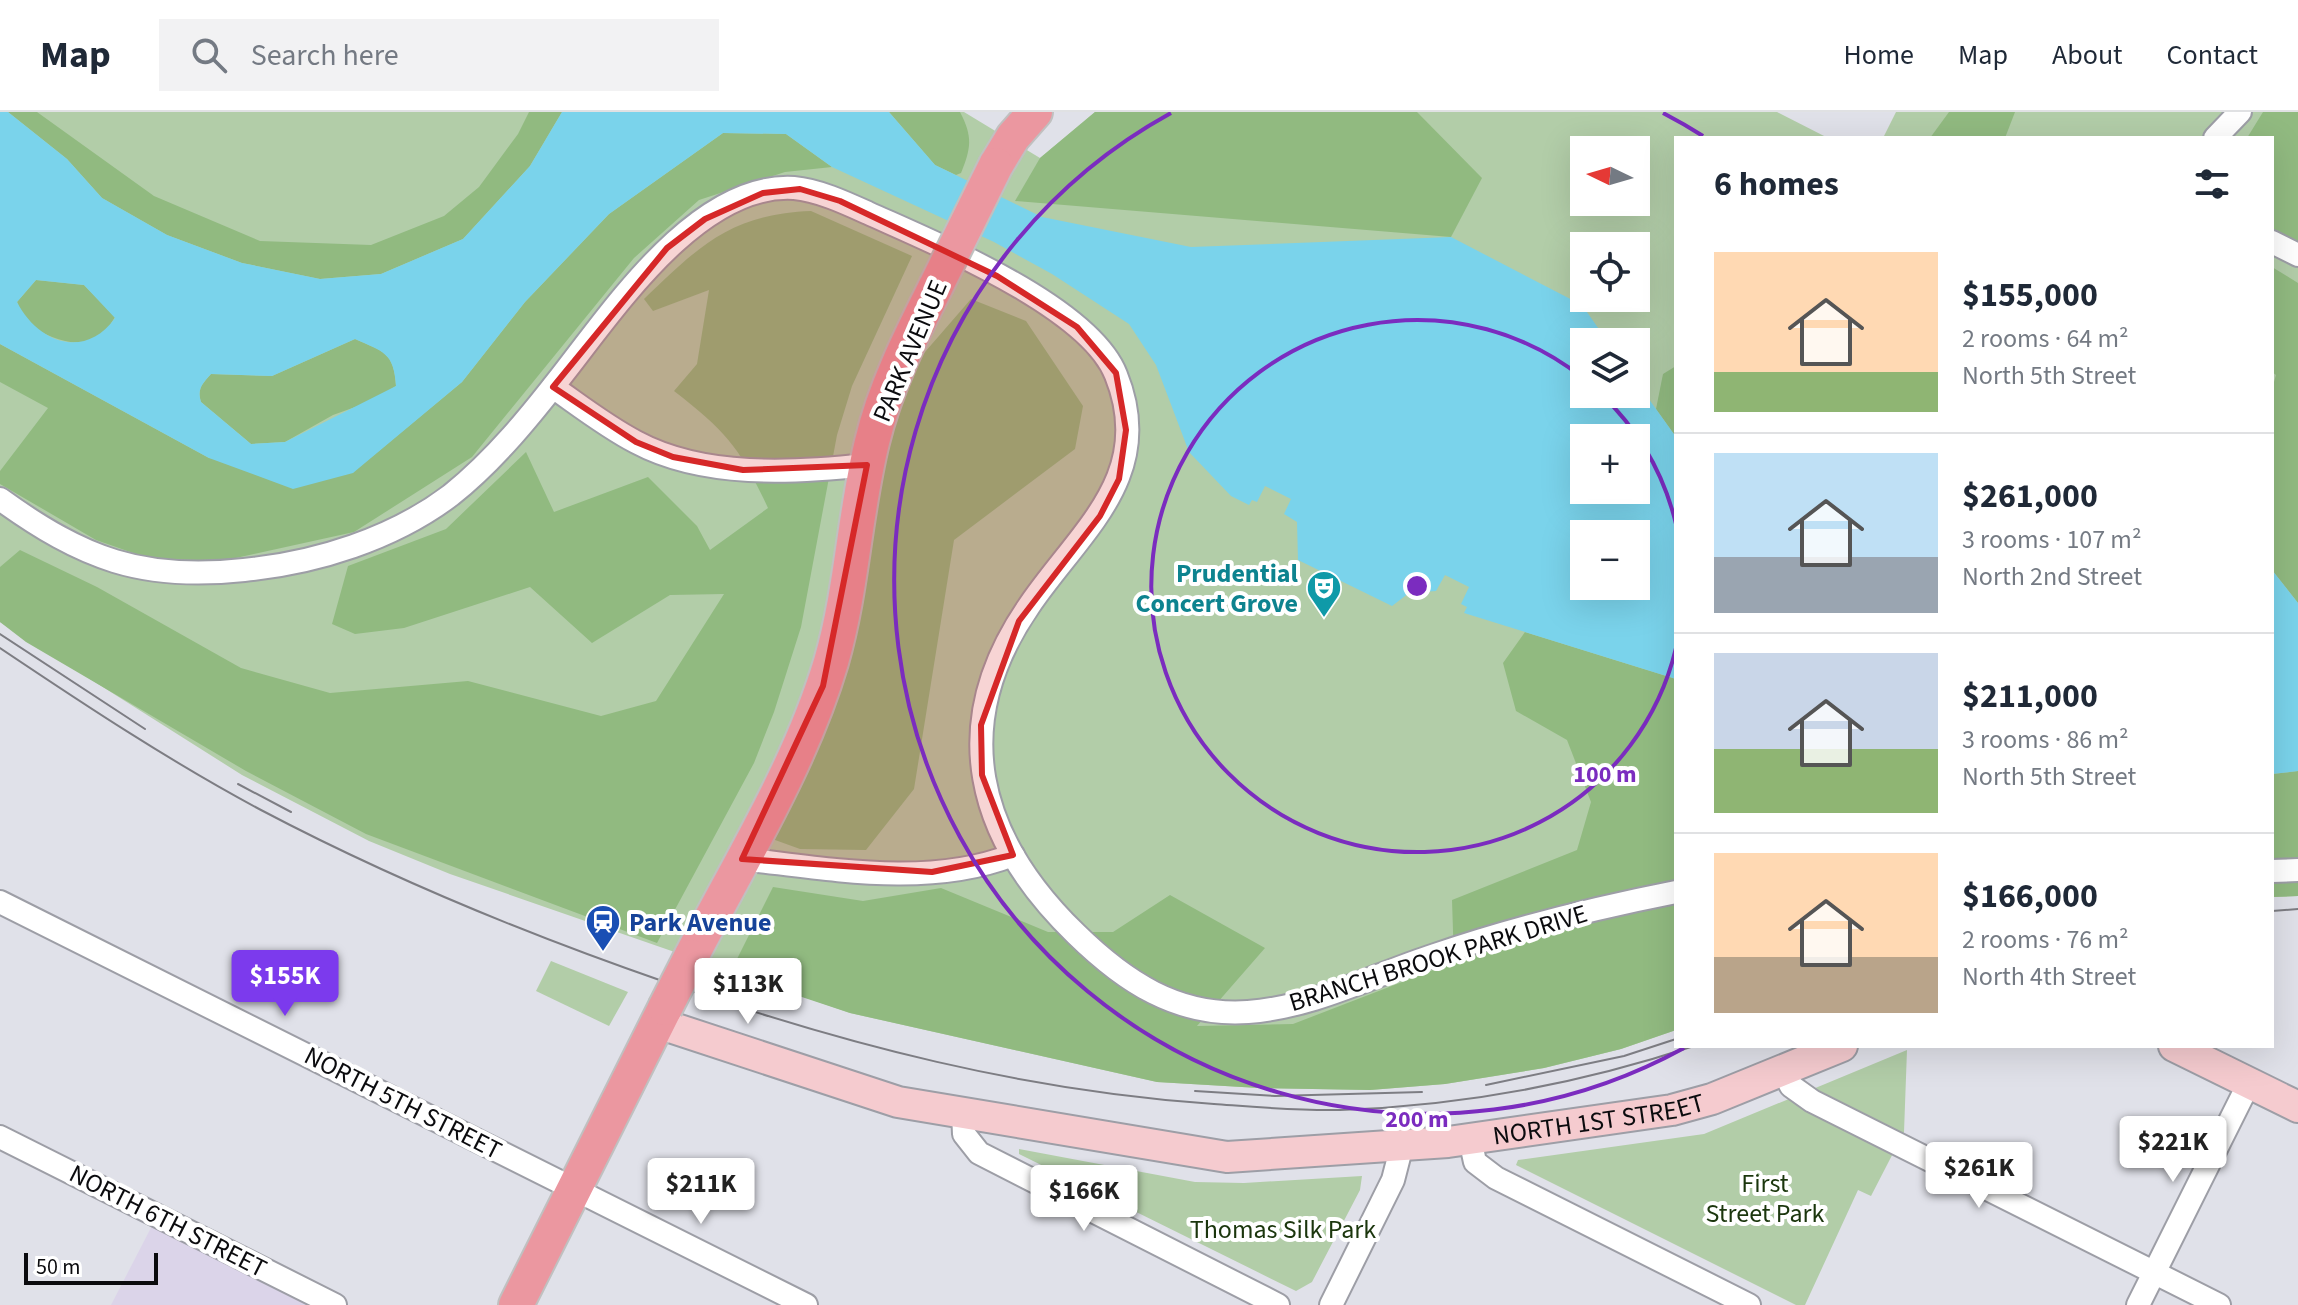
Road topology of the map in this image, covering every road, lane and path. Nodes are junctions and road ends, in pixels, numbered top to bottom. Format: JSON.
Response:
{"nodes":[{"id":1,"x":1035,"y":112,"type":"edge"},
{"id":2,"x":2240,"y":112,"type":"edge"},
{"id":3,"x":2217,"y":136,"type":"edge"},
{"id":4,"x":2274,"y":243,"type":"edge"},
{"id":5,"x":2298,"y":255,"type":"edge"},
{"id":6,"x":553,"y":387,"type":"junction"},
{"id":7,"x":867,"y":465,"type":"junction"},
{"id":8,"x":0,"y":499,"type":"edge"},
{"id":9,"x":1013,"y":855,"type":"junction"},
{"id":10,"x":742,"y":859,"type":"junction"},
{"id":11,"x":2298,"y":870,"type":"edge"},
{"id":12,"x":2274,"y":871,"type":"edge"},
{"id":13,"x":1674,"y":892,"type":"edge"},
{"id":14,"x":0,"y":902,"type":"edge"},
{"id":15,"x":662,"y":1015,"type":"junction"},
{"id":16,"x":1837,"y":1048,"type":"edge"},
{"id":17,"x":2178,"y":1048,"type":"edge"},
{"id":18,"x":1783,"y":1071,"type":"junction"},
{"id":19,"x":2249,"y":1083,"type":"junction"},
{"id":20,"x":2298,"y":1107,"type":"edge"},
{"id":21,"x":963,"y":1113,"type":"junction"},
{"id":22,"x":0,"y":1137,"type":"edge"},
{"id":23,"x":1470,"y":1139,"type":"junction"},
{"id":24,"x":1402,"y":1145,"type":"junction"},
{"id":25,"x":574,"y":1189,"type":"junction"},
{"id":26,"x":2154,"y":1272,"type":"junction"},
{"id":27,"x":335,"y":1305,"type":"edge"},
{"id":28,"x":516,"y":1305,"type":"edge"},
{"id":29,"x":806,"y":1305,"type":"edge"},
{"id":30,"x":1278,"y":1305,"type":"edge"},
{"id":31,"x":1331,"y":1305,"type":"edge"},
{"id":32,"x":1749,"y":1305,"type":"edge"},
{"id":33,"x":2138,"y":1305,"type":"edge"},
{"id":34,"x":2219,"y":1305,"type":"edge"}],
"edges":[{"from":1,"to":7,"type":"main road","name":"PARK AVENUE","bridge":true},
{"from":2,"to":3,"type":"street"},
{"from":4,"to":5,"type":"street"},
{"from":6,"to":7,"type":"street"},
{"from":6,"to":8,"type":"street","name":"BRANCH BROOK PARK DRIVE"},
{"from":6,"to":9,"type":"street","name":"BRANCH BROOK PARK DRIVE"},
{"from":7,"to":10,"type":"main road","name":"PARK AVENUE"},
{"from":9,"to":10,"type":"street"},
{"from":9,"to":13,"type":"street","name":"BRANCH BROOK PARK DRIVE"},
{"from":10,"to":15,"type":"main road","name":"PARK AVENUE","bridge":true},
{"from":11,"to":12,"type":"street"},
{"from":14,"to":25,"type":"street","name":"NORTH 5TH STREET"},
{"from":15,"to":21,"type":"main road","name":"NORTH 1ST STREET"},
{"from":15,"to":25,"type":"main road","name":"PARK AVENUE"},
{"from":16,"to":18,"type":"main road","name":"NORTH 1ST STREET"},
{"from":17,"to":19,"type":"main road"},
{"from":18,"to":23,"type":"main road","name":"NORTH 1ST STREET"},
{"from":18,"to":26,"type":"street"},
{"from":19,"to":20,"type":"main road"},
{"from":19,"to":26,"type":"street"},
{"from":21,"to":24,"type":"main road","name":"NORTH 1ST STREET"},
{"from":21,"to":30,"type":"street"},
{"from":22,"to":27,"type":"street","name":"NORTH 6TH STREET"},
{"from":23,"to":24,"type":"main road","name":"NORTH 1ST STREET"},
{"from":23,"to":32,"type":"street"},
{"from":24,"to":31,"type":"street"},
{"from":25,"to":28,"type":"main road","name":"PARK AVENUE"},
{"from":25,"to":29,"type":"street","name":"NORTH 5TH STREET"},
{"from":26,"to":33,"type":"street"},
{"from":26,"to":34,"type":"street"}]}
